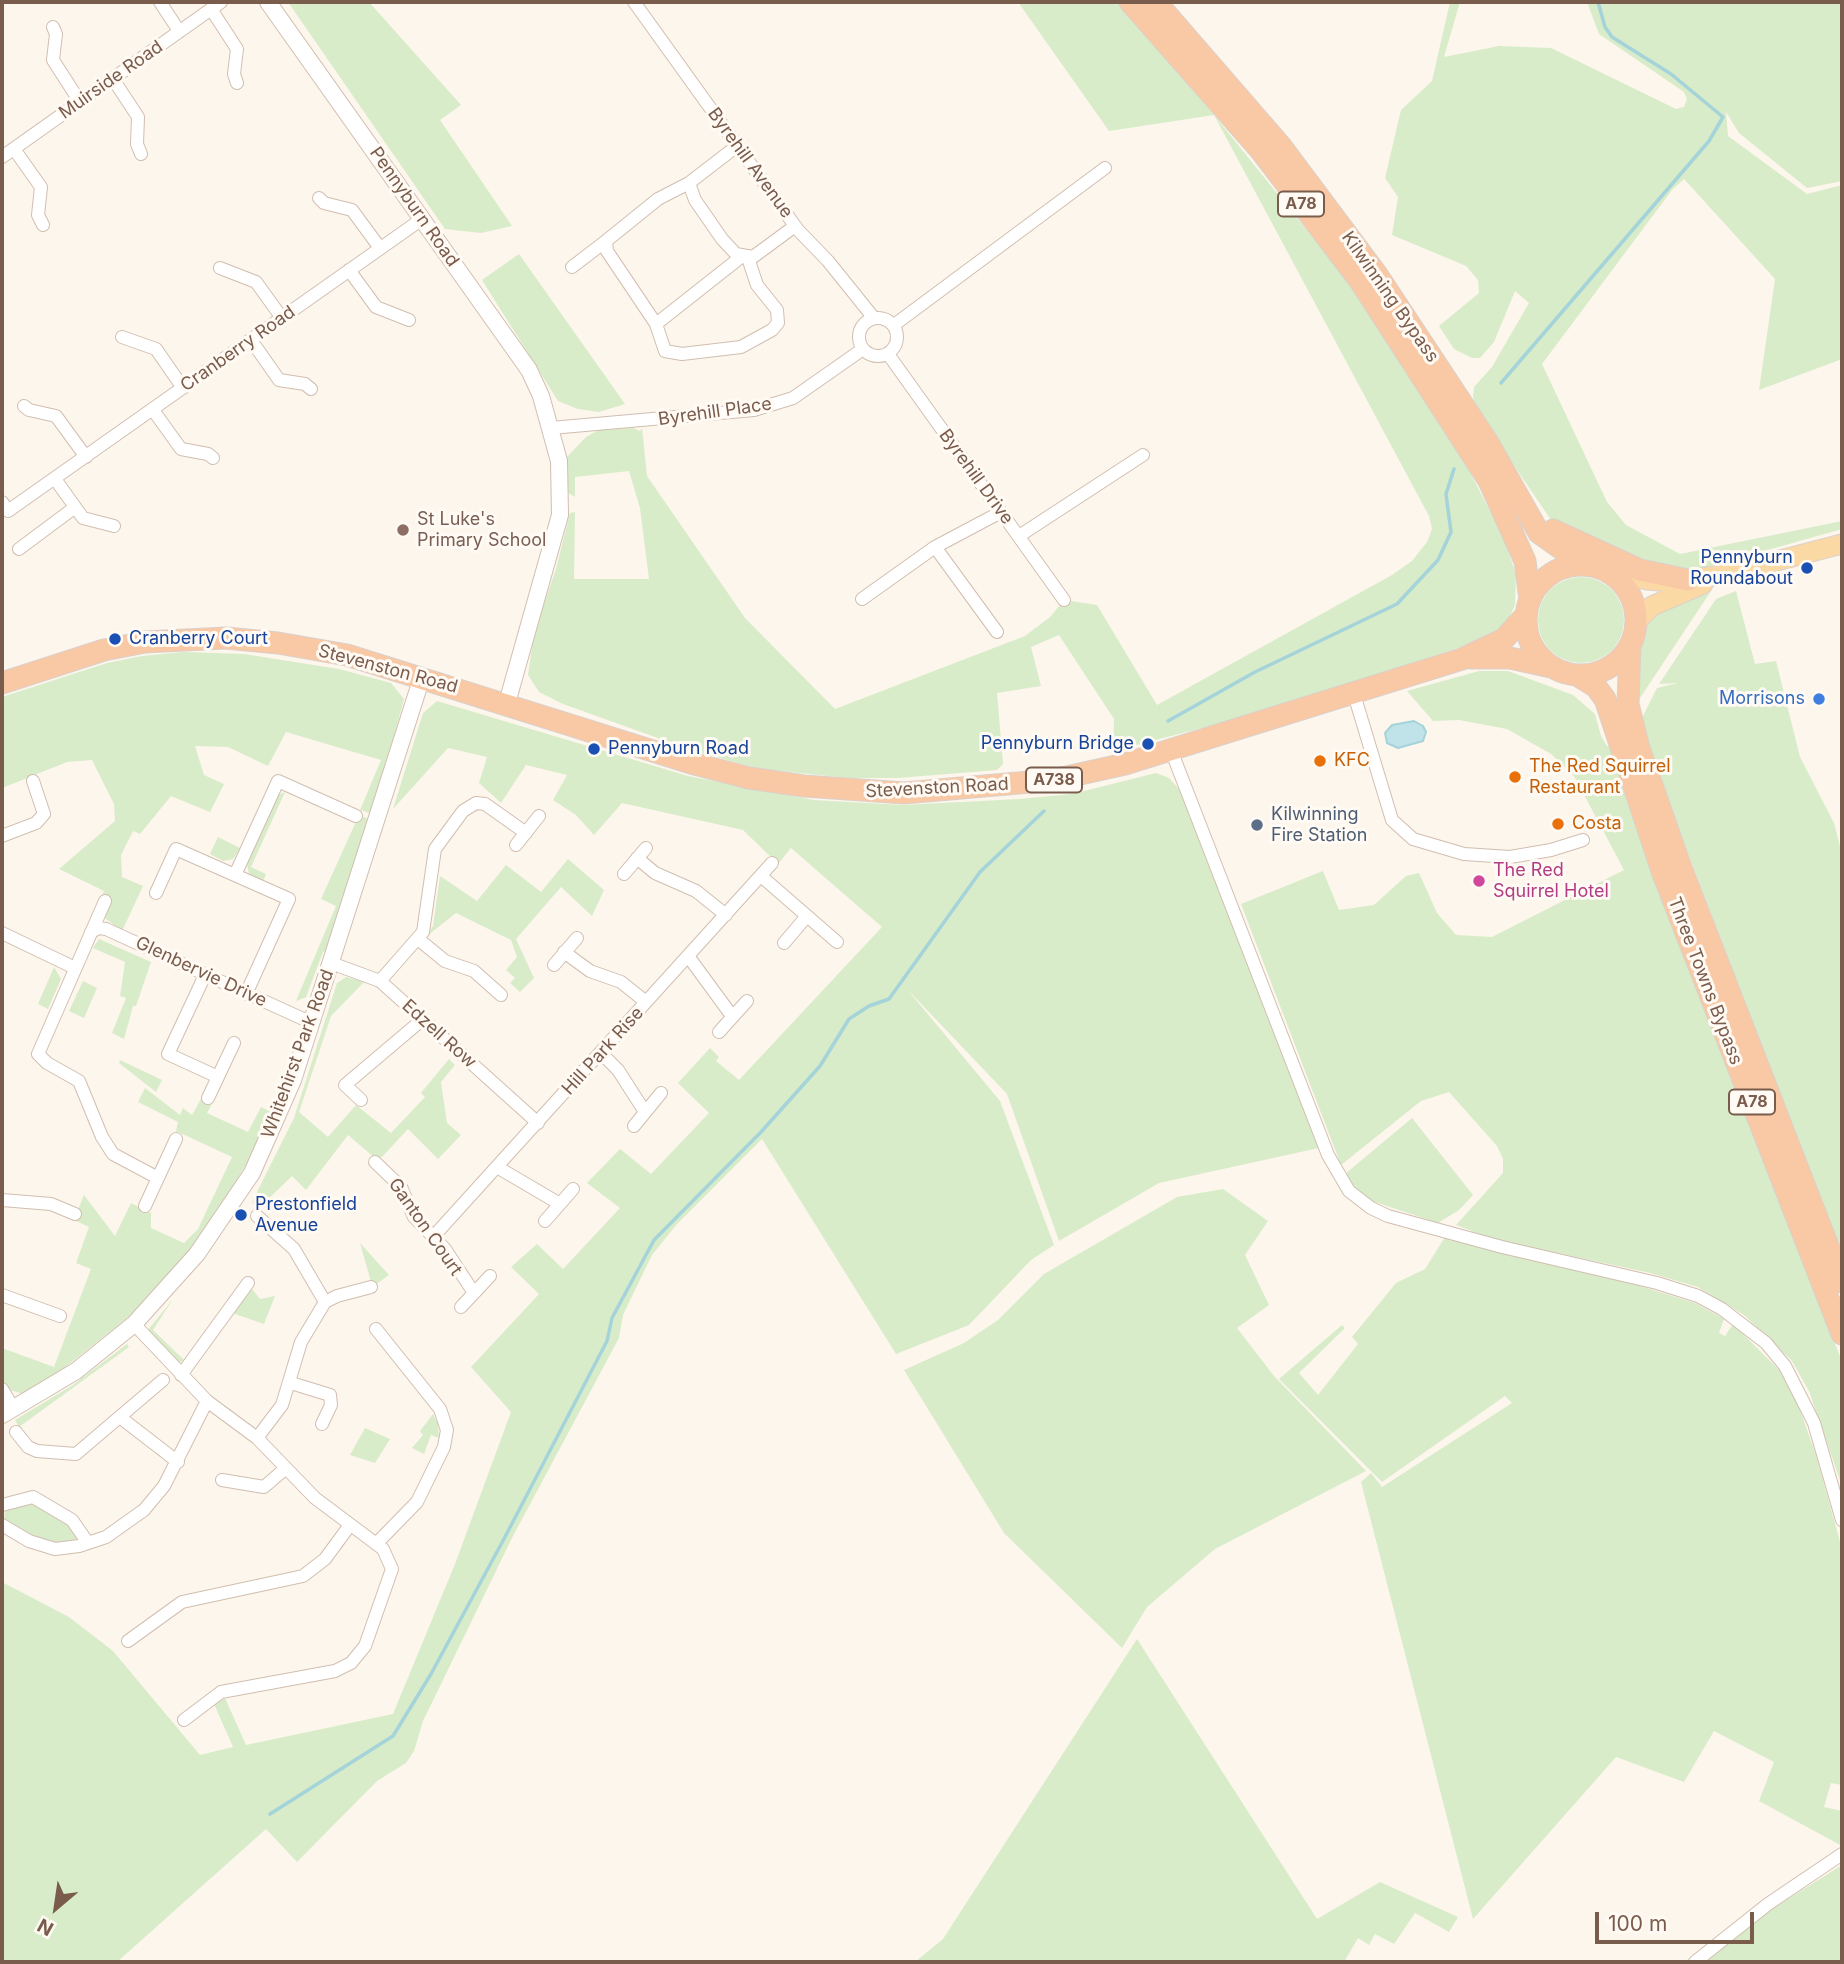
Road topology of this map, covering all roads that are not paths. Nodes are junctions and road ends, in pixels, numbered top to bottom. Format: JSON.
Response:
{"nodes":[{"id":1,"x":160,"y":2,"type":"edge"},
{"id":2,"x":268,"y":2,"type":"edge"},
{"id":3,"x":634,"y":2,"type":"edge"},
{"id":4,"x":1130,"y":2,"type":"edge"},
{"id":5,"x":1156,"y":2,"type":"edge"},
{"id":6,"x":216,"y":5,"type":"edge"},
{"id":7,"x":53,"y":27,"type":"dead end"},
{"id":8,"x":179,"y":31,"type":"junction"},
{"id":9,"x":113,"y":79,"type":"junction"},
{"id":10,"x":237,"y":83,"type":"dead end"},
{"id":11,"x":80,"y":102,"type":"junction"},
{"id":12,"x":737,"y":146,"type":"junction"},
{"id":13,"x":14,"y":149,"type":"junction"},
{"id":14,"x":141,"y":154,"type":"dead end"},
{"id":15,"x":2,"y":158,"type":"edge"},
{"id":16,"x":1105,"y":169,"type":"dead end"},
{"id":17,"x":689,"y":183,"type":"junction"},
{"id":18,"x":319,"y":198,"type":"dead end"},
{"id":19,"x":422,"y":219,"type":"junction"},
{"id":20,"x":43,"y":225,"type":"dead end"},
{"id":21,"x":795,"y":226,"type":"junction"},
{"id":22,"x":606,"y":241,"type":"junction"},
{"id":23,"x":380,"y":248,"type":"junction"},
{"id":24,"x":744,"y":258,"type":"junction"},
{"id":25,"x":572,"y":267,"type":"dead end"},
{"id":26,"x":220,"y":268,"type":"dead end"},
{"id":27,"x":349,"y":270,"type":"junction"},
{"id":28,"x":873,"y":317,"type":"junction"},
{"id":29,"x":282,"y":318,"type":"junction"},
{"id":30,"x":409,"y":320,"type":"dead end"},
{"id":31,"x":656,"y":324,"type":"junction"},
{"id":32,"x":894,"y":326,"type":"junction"},
{"id":33,"x":122,"y":337,"type":"dead end"},
{"id":34,"x":251,"y":340,"type":"junction"},
{"id":35,"x":863,"y":349,"type":"junction"},
{"id":36,"x":888,"y":354,"type":"junction"},
{"id":37,"x":184,"y":388,"type":"junction"},
{"id":38,"x":312,"y":389,"type":"dead end"},
{"id":39,"x":24,"y":406,"type":"dead end"},
{"id":40,"x":153,"y":410,"type":"junction"},
{"id":41,"x":551,"y":428,"type":"junction"},
{"id":42,"x":1143,"y":455,"type":"dead end"},
{"id":43,"x":86,"y":457,"type":"junction"},
{"id":44,"x":213,"y":458,"type":"dead end"},
{"id":45,"x":55,"y":479,"type":"junction"},
{"id":46,"x":1518,"y":498,"type":"junction"},
{"id":47,"x":2,"y":502,"type":"edge"},
{"id":48,"x":74,"y":508,"type":"junction"},
{"id":49,"x":1002,"y":512,"type":"junction"},
{"id":50,"x":114,"y":526,"type":"dead end"},
{"id":51,"x":1019,"y":537,"type":"junction"},
{"id":52,"x":1842,"y":544,"type":"edge"},
{"id":53,"x":935,"y":547,"type":"junction"},
{"id":54,"x":19,"y":549,"type":"dead end"},
{"id":55,"x":1594,"y":567,"type":"junction"},
{"id":56,"x":1723,"y":575,"type":"junction"},
{"id":57,"x":1688,"y":580,"type":"junction"},
{"id":58,"x":862,"y":599,"type":"dead end"},
{"id":59,"x":1064,"y":600,"type":"dead end"},
{"id":60,"x":1528,"y":607,"type":"junction"},
{"id":61,"x":1636,"y":622,"type":"junction"},
{"id":62,"x":998,"y":632,"type":"dead end"},
{"id":63,"x":1630,"y":646,"type":"junction"},
{"id":64,"x":1462,"y":659,"type":"junction"},
{"id":65,"x":1566,"y":672,"type":"junction"},
{"id":66,"x":422,"y":677,"type":"junction"},
{"id":67,"x":2,"y":682,"type":"edge"},
{"id":68,"x":1353,"y":691,"type":"junction"},
{"id":69,"x":507,"y":703,"type":"junction"},
{"id":70,"x":1171,"y":750,"type":"junction"},
{"id":71,"x":33,"y":781,"type":"dead end"},
{"id":72,"x":356,"y":816,"type":"dead end"},
{"id":73,"x":539,"y":816,"type":"dead end"},
{"id":74,"x":526,"y":833,"type":"junction"},
{"id":75,"x":2,"y":836,"type":"edge"},
{"id":76,"x":1583,"y":840,"type":"dead end"},
{"id":77,"x":516,"y":845,"type":"dead end"},
{"id":78,"x":772,"y":863,"type":"dead end"},
{"id":79,"x":624,"y":874,"type":"dead end"},
{"id":80,"x":235,"y":875,"type":"junction"},
{"id":81,"x":761,"y":876,"type":"junction"},
{"id":82,"x":156,"y":893,"type":"dead end"},
{"id":83,"x":105,"y":901,"type":"dead end"},
{"id":84,"x":726,"y":915,"type":"junction"},
{"id":85,"x":807,"y":916,"type":"junction"},
{"id":86,"x":91,"y":932,"type":"junction"},
{"id":87,"x":2,"y":933,"type":"edge"},
{"id":88,"x":577,"y":938,"type":"dead end"},
{"id":89,"x":418,"y":939,"type":"junction"},
{"id":90,"x":837,"y":942,"type":"dead end"},
{"id":91,"x":784,"y":943,"type":"dead end"},
{"id":92,"x":564,"y":952,"type":"junction"},
{"id":93,"x":688,"y":956,"type":"junction"},
{"id":94,"x":331,"y":962,"type":"junction"},
{"id":95,"x":554,"y":965,"type":"dead end"},
{"id":96,"x":75,"y":968,"type":"junction"},
{"id":97,"x":205,"y":975,"type":"junction"},
{"id":98,"x":380,"y":981,"type":"junction"},
{"id":99,"x":246,"y":993,"type":"junction"},
{"id":100,"x":501,"y":995,"type":"dead end"},
{"id":101,"x":747,"y":1001,"type":"dead end"},
{"id":102,"x":646,"y":1002,"type":"junction"},
{"id":103,"x":732,"y":1016,"type":"junction"},
{"id":104,"x":423,"y":1019,"type":"junction"},
{"id":105,"x":312,"y":1023,"type":"junction"},
{"id":106,"x":719,"y":1032,"type":"dead end"},
{"id":107,"x":234,"y":1043,"type":"dead end"},
{"id":108,"x":601,"y":1053,"type":"junction"},
{"id":109,"x":218,"y":1077,"type":"junction"},
{"id":110,"x":662,"y":1093,"type":"dead end"},
{"id":111,"x":208,"y":1097,"type":"dead end"},
{"id":112,"x":361,"y":1100,"type":"dead end"},
{"id":113,"x":645,"y":1112,"type":"junction"},
{"id":114,"x":538,"y":1123,"type":"junction"},
{"id":115,"x":634,"y":1126,"type":"dead end"},
{"id":116,"x":176,"y":1139,"type":"dead end"},
{"id":117,"x":376,"y":1161,"type":"dead end"},
{"id":118,"x":497,"y":1167,"type":"junction"},
{"id":119,"x":158,"y":1178,"type":"junction"},
{"id":120,"x":573,"y":1189,"type":"dead end"},
{"id":121,"x":2,"y":1200,"type":"edge"},
{"id":122,"x":560,"y":1204,"type":"junction"},
{"id":123,"x":145,"y":1206,"type":"dead end"},
{"id":124,"x":75,"y":1213,"type":"dead end"},
{"id":125,"x":257,"y":1216,"type":"dead end"},
{"id":126,"x":545,"y":1221,"type":"dead end"},
{"id":127,"x":433,"y":1237,"type":"junction"},
{"id":128,"x":490,"y":1276,"type":"dead end"},
{"id":129,"x":1842,"y":1282,"type":"edge"},
{"id":130,"x":248,"y":1283,"type":"dead end"},
{"id":131,"x":371,"y":1287,"type":"dead end"},
{"id":132,"x":474,"y":1293,"type":"junction"},
{"id":133,"x":2,"y":1295,"type":"edge"},
{"id":134,"x":325,"y":1302,"type":"junction"},
{"id":135,"x":461,"y":1307,"type":"dead end"},
{"id":136,"x":60,"y":1316,"type":"dead end"},
{"id":137,"x":134,"y":1324,"type":"junction"},
{"id":138,"x":376,"y":1329,"type":"dead end"},
{"id":139,"x":1842,"y":1334,"type":"edge"},
{"id":140,"x":181,"y":1375,"type":"junction"},
{"id":141,"x":163,"y":1380,"type":"dead end"},
{"id":142,"x":291,"y":1383,"type":"junction"},
{"id":143,"x":2,"y":1389,"type":"edge"},
{"id":144,"x":207,"y":1401,"type":"junction"},
{"id":145,"x":8,"y":1412,"type":"edge"},
{"id":146,"x":121,"y":1418,"type":"junction"},
{"id":147,"x":322,"y":1424,"type":"dead end"},
{"id":148,"x":16,"y":1432,"type":"dead end"},
{"id":149,"x":257,"y":1438,"type":"junction"},
{"id":150,"x":178,"y":1462,"type":"junction"},
{"id":151,"x":286,"y":1468,"type":"junction"},
{"id":152,"x":222,"y":1480,"type":"dead end"},
{"id":153,"x":2,"y":1505,"type":"edge"},
{"id":154,"x":1842,"y":1520,"type":"edge"},
{"id":155,"x":2,"y":1525,"type":"edge"},
{"id":156,"x":350,"y":1525,"type":"junction"},
{"id":157,"x":88,"y":1544,"type":"junction"},
{"id":158,"x":376,"y":1544,"type":"junction"},
{"id":159,"x":128,"y":1641,"type":"dead end"},
{"id":160,"x":184,"y":1720,"type":"dead end"},
{"id":161,"x":1842,"y":1854,"type":"edge"},
{"id":162,"x":1695,"y":1962,"type":"edge"}],
"edges":[{"from":1,"to":8,"type":"street"},
{"from":2,"to":19,"type":"street","name":"Pennyburn Road"},
{"from":3,"to":12,"type":"street","name":"Byrehill Avenue"},
{"from":4,"to":60,"type":"highway","name":"Kilwinning Bypass","number":"A78"},
{"from":5,"to":46,"type":"highway","name":"Kilwinning Bypass","number":"A78"},
{"from":6,"to":8,"type":"street","name":"Muirside Road"},
{"from":6,"to":10,"type":"street"},
{"from":7,"to":11,"type":"street"},
{"from":8,"to":9,"type":"street","name":"Muirside Road"},
{"from":9,"to":11,"type":"street","name":"Muirside Road"},
{"from":9,"to":14,"type":"street"},
{"from":11,"to":13,"type":"street","name":"Muirside Road"},
{"from":12,"to":17,"type":"street"},
{"from":12,"to":21,"type":"street","name":"Byrehill Avenue"},
{"from":13,"to":15,"type":"street","name":"Muirside Road"},
{"from":13,"to":20,"type":"street"},
{"from":16,"to":32,"type":"street"},
{"from":17,"to":22,"type":"street"},
{"from":17,"to":24,"type":"street"},
{"from":18,"to":23,"type":"street"},
{"from":19,"to":23,"type":"street","name":"Cranberry Road"},
{"from":19,"to":41,"type":"street","name":"Pennyburn Road"},
{"from":21,"to":24,"type":"street"},
{"from":21,"to":28,"type":"street","name":"Byrehill Avenue"},
{"from":22,"to":25,"type":"street"},
{"from":22,"to":31,"type":"street"},
{"from":23,"to":27,"type":"street","name":"Cranberry Road"},
{"from":24,"to":31,"type":"street"},
{"from":24,"to":31,"type":"street"},
{"from":26,"to":29,"type":"street"},
{"from":27,"to":29,"type":"street","name":"Cranberry Road"},
{"from":27,"to":30,"type":"street"},
{"from":28,"to":32,"type":"street"},
{"from":28,"to":35,"type":"street"},
{"from":29,"to":34,"type":"street","name":"Cranberry Road"},
{"from":32,"to":36,"type":"street"},
{"from":33,"to":37,"type":"street"},
{"from":34,"to":37,"type":"street","name":"Cranberry Road"},
{"from":34,"to":38,"type":"street"},
{"from":35,"to":36,"type":"street"},
{"from":35,"to":41,"type":"street","name":"Byrehill Place"},
{"from":36,"to":49,"type":"street","name":"Byrehill Drive"},
{"from":37,"to":40,"type":"street","name":"Cranberry Road"},
{"from":39,"to":43,"type":"street"},
{"from":40,"to":43,"type":"street","name":"Cranberry Road"},
{"from":40,"to":44,"type":"street"},
{"from":41,"to":69,"type":"street","name":"Pennyburn Road"},
{"from":42,"to":51,"type":"street"},
{"from":43,"to":45,"type":"street","name":"Cranberry Road"},
{"from":45,"to":47,"type":"street","name":"Cranberry Road"},
{"from":45,"to":48,"type":"street"},
{"from":46,"to":55,"type":"highway","name":"Kilwinning Bypass","number":"A78"},
{"from":46,"to":57,"type":"highway"},
{"from":48,"to":50,"type":"street"},
{"from":48,"to":54,"type":"street"},
{"from":49,"to":51,"type":"street","name":"Byrehill Drive"},
{"from":49,"to":53,"type":"street"},
{"from":51,"to":59,"type":"street","name":"Byrehill Drive"},
{"from":52,"to":56,"type":"main road"},
{"from":53,"to":58,"type":"street"},
{"from":53,"to":62,"type":"street"},
{"from":55,"to":57,"type":"main road"},
{"from":55,"to":60,"type":"highway"},
{"from":55,"to":61,"type":"highway","number":"A78"},
{"from":56,"to":57,"type":"main road"},
{"from":56,"to":61,"type":"main road"},
{"from":60,"to":64,"type":"highway","number":"A738"},
{"from":60,"to":65,"type":"highway","number":"A78"},
{"from":61,"to":63,"type":"highway","number":"A78"},
{"from":63,"to":65,"type":"highway"},
{"from":63,"to":129,"type":"highway","name":"Three Towns Bypass","number":"A78"},
{"from":64,"to":65,"type":"highway","number":"A738"},
{"from":64,"to":68,"type":"highway","name":"Stevenston Road","number":"A738"},
{"from":65,"to":139,"type":"highway","name":"Three Towns Bypass","number":"A78"},
{"from":66,"to":67,"type":"highway","name":"Stevenston Road","number":"A738"},
{"from":66,"to":69,"type":"highway","name":"Stevenston Road","number":"A738"},
{"from":66,"to":94,"type":"street","name":"Whitehirst Park Road"},
{"from":68,"to":70,"type":"highway","name":"Stevenston Road","number":"A738"},
{"from":68,"to":76,"type":"street"},
{"from":69,"to":70,"type":"highway","name":"Stevenston Road","number":"A738"},
{"from":70,"to":154,"type":"street"},
{"from":71,"to":75,"type":"street"},
{"from":72,"to":80,"type":"street"},
{"from":73,"to":74,"type":"street"},
{"from":74,"to":77,"type":"street"},
{"from":74,"to":89,"type":"street"},
{"from":78,"to":81,"type":"street","name":"Hill Park Rise"},
{"from":79,"to":84,"type":"street"},
{"from":80,"to":82,"type":"street"},
{"from":80,"to":99,"type":"street"},
{"from":81,"to":84,"type":"street","name":"Hill Park Rise"},
{"from":81,"to":85,"type":"street"},
{"from":83,"to":86,"type":"street"},
{"from":84,"to":93,"type":"street","name":"Hill Park Rise"},
{"from":85,"to":90,"type":"street"},
{"from":85,"to":91,"type":"street"},
{"from":86,"to":96,"type":"street"},
{"from":86,"to":97,"type":"street","name":"Glenbervie Drive"},
{"from":87,"to":96,"type":"street"},
{"from":88,"to":92,"type":"street"},
{"from":89,"to":98,"type":"street"},
{"from":89,"to":100,"type":"street"},
{"from":92,"to":95,"type":"street"},
{"from":92,"to":102,"type":"street"},
{"from":93,"to":102,"type":"street","name":"Hill Park Rise"},
{"from":93,"to":103,"type":"street"},
{"from":94,"to":98,"type":"street","name":"Edzell Row"},
{"from":94,"to":105,"type":"street","name":"Whitehirst Park Road"},
{"from":96,"to":119,"type":"street"},
{"from":97,"to":99,"type":"street","name":"Glenbervie Drive"},
{"from":97,"to":109,"type":"street"},
{"from":98,"to":104,"type":"street","name":"Edzell Row"},
{"from":99,"to":105,"type":"street","name":"Glenbervie Drive"},
{"from":101,"to":103,"type":"street"},
{"from":102,"to":108,"type":"street","name":"Hill Park Rise"},
{"from":103,"to":106,"type":"street"},
{"from":104,"to":112,"type":"street"},
{"from":104,"to":114,"type":"street","name":"Edzell Row"},
{"from":105,"to":137,"type":"street","name":"Whitehirst Park Road"},
{"from":107,"to":109,"type":"street"},
{"from":108,"to":113,"type":"street"},
{"from":108,"to":114,"type":"street","name":"Hill Park Rise"},
{"from":109,"to":111,"type":"street"},
{"from":110,"to":113,"type":"street"},
{"from":113,"to":115,"type":"street"},
{"from":114,"to":118,"type":"street","name":"Hill Park Rise"},
{"from":116,"to":119,"type":"street"},
{"from":117,"to":127,"type":"street","name":"Ganton Court"},
{"from":118,"to":122,"type":"street"},
{"from":118,"to":127,"type":"street","name":"Hill Park Rise"},
{"from":119,"to":123,"type":"street"},
{"from":120,"to":122,"type":"street"},
{"from":121,"to":124,"type":"street"},
{"from":122,"to":126,"type":"street"},
{"from":125,"to":134,"type":"street"},
{"from":127,"to":132,"type":"street","name":"Ganton Court"},
{"from":128,"to":132,"type":"street","name":"Ganton Court"},
{"from":130,"to":140,"type":"street"},
{"from":131,"to":134,"type":"street"},
{"from":132,"to":135,"type":"street","name":"Ganton Court"},
{"from":133,"to":136,"type":"street"},
{"from":134,"to":142,"type":"street"},
{"from":137,"to":140,"type":"street"},
{"from":137,"to":145,"type":"street","name":"Whitehirst Park Road"},
{"from":138,"to":158,"type":"street"},
{"from":140,"to":144,"type":"street"},
{"from":141,"to":146,"type":"street"},
{"from":142,"to":147,"type":"street"},
{"from":142,"to":149,"type":"street"},
{"from":143,"to":145,"type":"street"},
{"from":144,"to":149,"type":"street"},
{"from":144,"to":150,"type":"street"},
{"from":146,"to":148,"type":"street"},
{"from":146,"to":150,"type":"street"},
{"from":149,"to":151,"type":"street"},
{"from":150,"to":157,"type":"street"},
{"from":151,"to":152,"type":"street"},
{"from":151,"to":156,"type":"street"},
{"from":153,"to":157,"type":"street"},
{"from":155,"to":157,"type":"street"},
{"from":156,"to":158,"type":"street"},
{"from":156,"to":159,"type":"street"},
{"from":158,"to":160,"type":"street"},
{"from":161,"to":162,"type":"street"}]}
